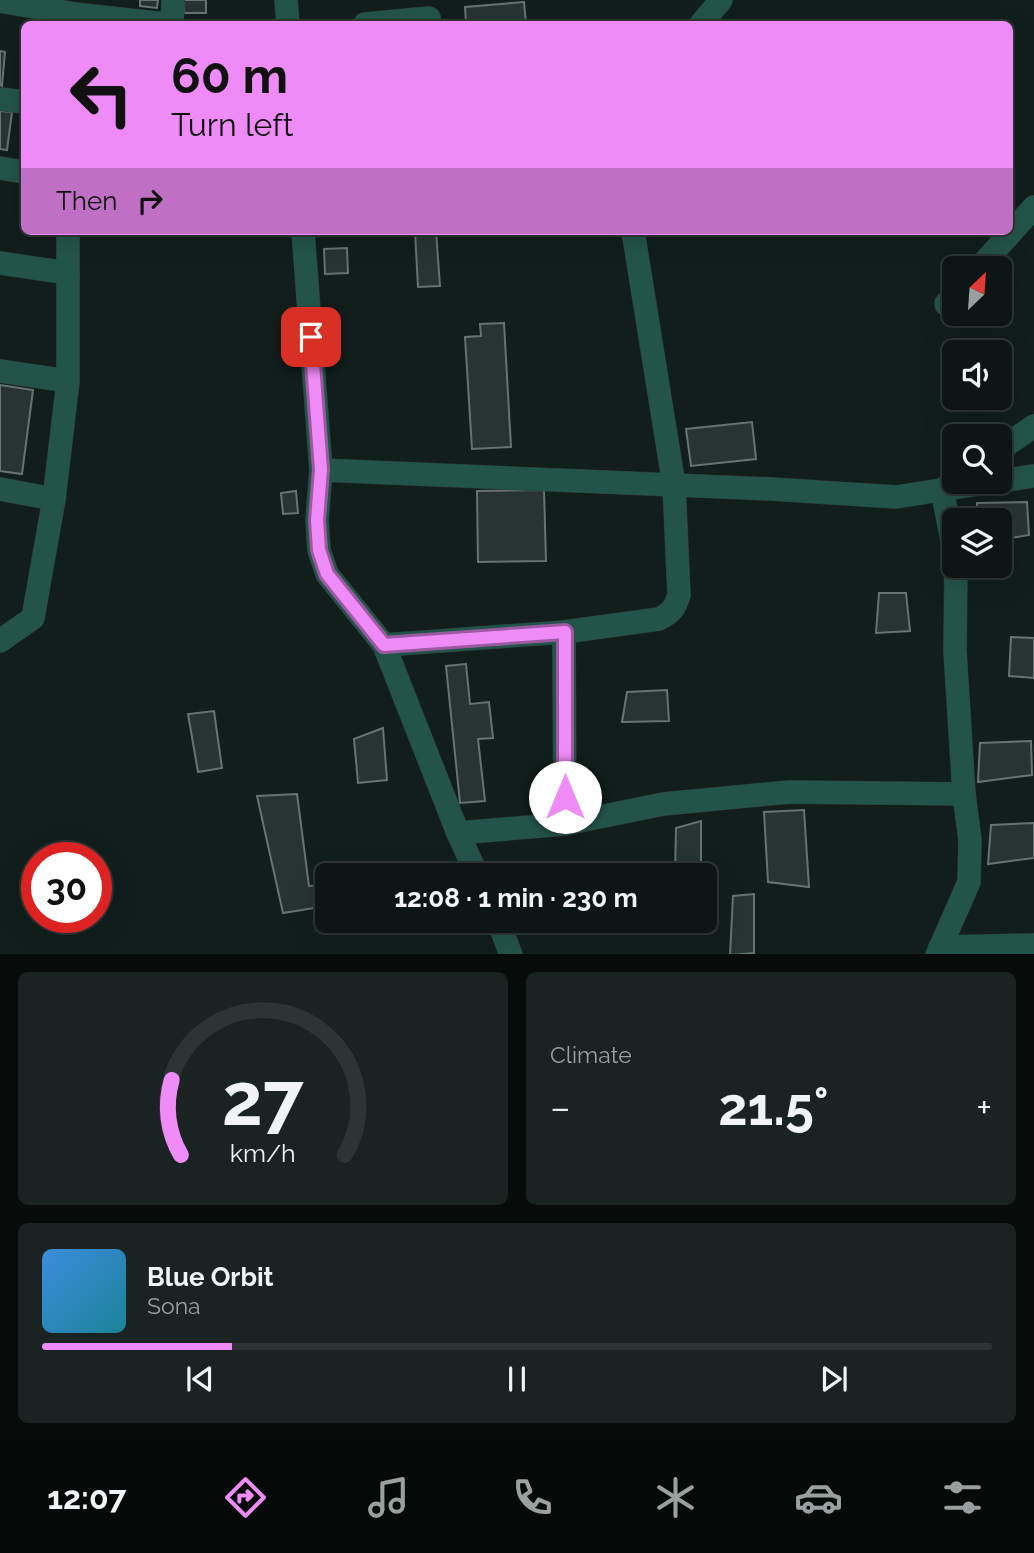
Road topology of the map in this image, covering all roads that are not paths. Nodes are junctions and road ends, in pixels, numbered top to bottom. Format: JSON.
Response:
{"nodes":[{"id":1,"x":173,"y":0,"type":"edge"},
{"id":2,"x":286,"y":0,"type":"edge"},
{"id":3,"x":721,"y":0,"type":"edge"},
{"id":4,"x":0,"y":1,"type":"edge"},
{"id":5,"x":76,"y":13,"type":"edge"},
{"id":6,"x":429,"y":18,"type":"dead end"},
{"id":7,"x":141,"y":21,"type":"edge"},
{"id":8,"x":172,"y":21,"type":"edge"},
{"id":9,"x":288,"y":21,"type":"edge"},
{"id":10,"x":397,"y":21,"type":"edge"},
{"id":11,"x":704,"y":21,"type":"edge"},
{"id":12,"x":0,"y":99,"type":"edge"},
{"id":13,"x":21,"y":102,"type":"edge"},
{"id":14,"x":0,"y":169,"type":"edge"},
{"id":15,"x":21,"y":172,"type":"edge"},
{"id":16,"x":1034,"y":207,"type":"edge"},
{"id":17,"x":1013,"y":230,"type":"edge"},
{"id":18,"x":68,"y":235,"type":"edge"},
{"id":19,"x":303,"y":235,"type":"edge"},
{"id":20,"x":634,"y":235,"type":"edge"},
{"id":21,"x":1009,"y":235,"type":"edge"},
{"id":22,"x":990,"y":256,"type":"edge"},
{"id":23,"x":0,"y":263,"type":"edge"},
{"id":24,"x":68,"y":273,"type":"junction"},
{"id":25,"x":0,"y":371,"type":"edge"},
{"id":26,"x":68,"y":381,"type":"junction"},
{"id":27,"x":1034,"y":426,"type":"edge"},
{"id":28,"x":1012,"y":441,"type":"edge"},
{"id":29,"x":321,"y":470,"type":"junction"},
{"id":30,"x":1034,"y":476,"type":"edge"},
{"id":31,"x":1012,"y":479,"type":"edge"},
{"id":32,"x":674,"y":485,"type":"junction"},
{"id":33,"x":942,"y":487,"type":"edge"},
{"id":34,"x":0,"y":489,"type":"edge"},
{"id":35,"x":54,"y":499,"type":"junction"},
{"id":36,"x":956,"y":578,"type":"edge"},
{"id":37,"x":565,"y":632,"type":"junction"},
{"id":38,"x":0,"y":641,"type":"edge"},
{"id":39,"x":384,"y":645,"type":"junction"},
{"id":40,"x":964,"y":794,"type":"junction"},
{"id":41,"x":565,"y":824,"type":"junction"},
{"id":42,"x":458,"y":833,"type":"junction"},
{"id":43,"x":472,"y":863,"type":"edge"},
{"id":44,"x":503,"y":933,"type":"edge"},
{"id":45,"x":1034,"y":945,"type":"edge"},
{"id":46,"x":938,"y":951,"type":"edge"},
{"id":47,"x":511,"y":954,"type":"edge"}],
"edges":[{"from":1,"to":8,"type":"street"},
{"from":2,"to":9,"type":"street"},
{"from":3,"to":11,"type":"street"},
{"from":4,"to":5,"type":"street"},
{"from":5,"to":7,"type":"street"},
{"from":6,"to":10,"type":"street"},
{"from":12,"to":13,"type":"street"},
{"from":14,"to":15,"type":"street"},
{"from":16,"to":17,"type":"street"},
{"from":18,"to":24,"type":"street"},
{"from":19,"to":29,"type":"street"},
{"from":20,"to":32,"type":"street"},
{"from":21,"to":22,"type":"street"},
{"from":23,"to":24,"type":"street"},
{"from":24,"to":26,"type":"street"},
{"from":25,"to":26,"type":"street"},
{"from":26,"to":35,"type":"street"},
{"from":27,"to":28,"type":"street"},
{"from":29,"to":32,"type":"street"},
{"from":29,"to":39,"type":"street"},
{"from":30,"to":31,"type":"street"},
{"from":32,"to":33,"type":"street"},
{"from":32,"to":37,"type":"street"},
{"from":34,"to":35,"type":"street"},
{"from":35,"to":38,"type":"street"},
{"from":36,"to":40,"type":"street"},
{"from":37,"to":39,"type":"street"},
{"from":37,"to":41,"type":"street"},
{"from":39,"to":42,"type":"street"},
{"from":40,"to":41,"type":"street"},
{"from":40,"to":46,"type":"street"},
{"from":41,"to":42,"type":"street"},
{"from":42,"to":43,"type":"street"},
{"from":44,"to":47,"type":"street"},
{"from":45,"to":46,"type":"street"}]}
